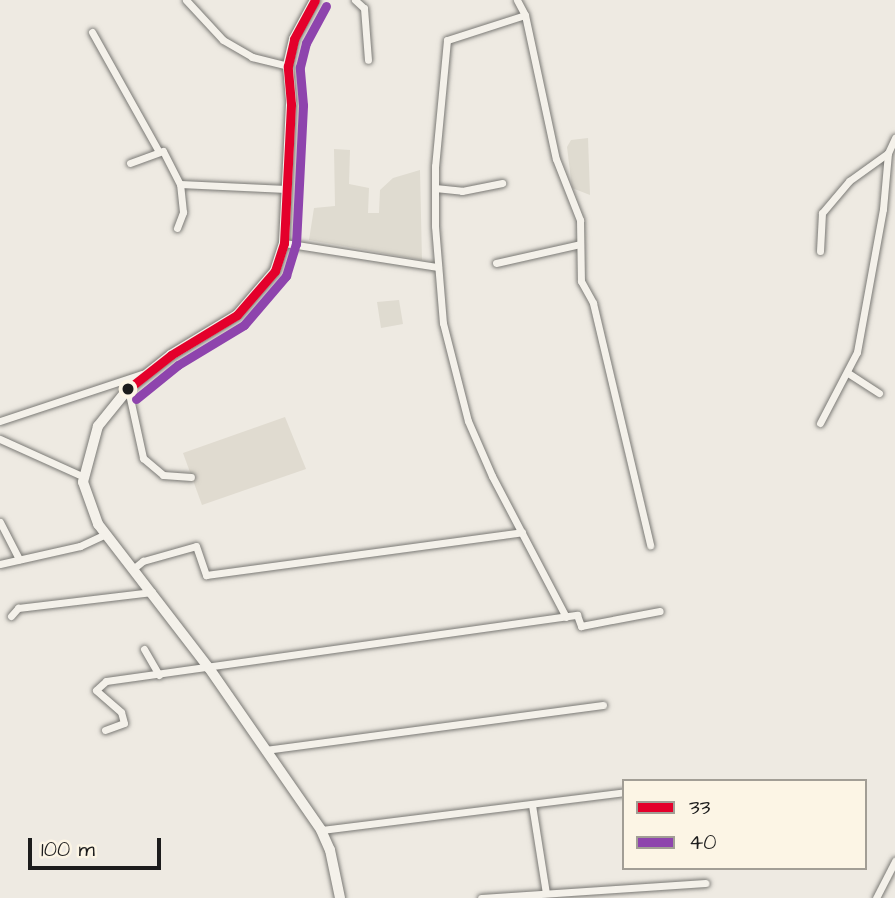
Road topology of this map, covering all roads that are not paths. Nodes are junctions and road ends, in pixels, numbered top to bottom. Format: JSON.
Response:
{"nodes":[{"id":1,"x":186,"y":0,"type":"edge"},
{"id":2,"x":315,"y":0,"type":"edge"},
{"id":3,"x":355,"y":0,"type":"edge"},
{"id":4,"x":520,"y":1,"type":"edge"},
{"id":5,"x":525,"y":15,"type":"junction"},
{"id":6,"x":92,"y":32,"type":"dead end"},
{"id":7,"x":368,"y":60,"type":"dead end"},
{"id":8,"x":288,"y":66,"type":"junction"},
{"id":9,"x":895,"y":138,"type":"edge"},
{"id":10,"x":158,"y":150,"type":"junction"},
{"id":11,"x":888,"y":153,"type":"junction"},
{"id":12,"x":130,"y":163,"type":"dead end"},
{"id":13,"x":502,"y":183,"type":"dead end"},
{"id":14,"x":180,"y":184,"type":"junction"},
{"id":15,"x":435,"y":188,"type":"junction"},
{"id":16,"x":286,"y":190,"type":"junction"},
{"id":17,"x":177,"y":228,"type":"dead end"},
{"id":18,"x":284,"y":243,"type":"junction"},
{"id":19,"x":580,"y":244,"type":"junction"},
{"id":20,"x":820,"y":251,"type":"dead end"},
{"id":21,"x":496,"y":263,"type":"dead end"},
{"id":22,"x":439,"y":267,"type":"junction"},
{"id":23,"x":149,"y":372,"type":"junction"},
{"id":24,"x":848,"y":373,"type":"junction"},
{"id":25,"x":128,"y":389,"type":"junction"},
{"id":26,"x":879,"y":393,"type":"dead end"},
{"id":27,"x":0,"y":421,"type":"edge"},
{"id":28,"x":820,"y":422,"type":"dead end"},
{"id":29,"x":0,"y":439,"type":"edge"},
{"id":30,"x":84,"y":477,"type":"junction"},
{"id":31,"x":191,"y":477,"type":"dead end"},
{"id":32,"x":0,"y":522,"type":"edge"},
{"id":33,"x":522,"y":532,"type":"junction"},
{"id":34,"x":106,"y":534,"type":"junction"},
{"id":35,"x":650,"y":545,"type":"dead end"},
{"id":36,"x":19,"y":559,"type":"junction"},
{"id":37,"x":0,"y":564,"type":"edge"},
{"id":38,"x":133,"y":569,"type":"junction"},
{"id":39,"x":152,"y":592,"type":"junction"},
{"id":40,"x":660,"y":611,"type":"dead end"},
{"id":41,"x":10,"y":615,"type":"dead end"},
{"id":42,"x":566,"y":617,"type":"junction"},
{"id":43,"x":144,"y":649,"type":"dead end"},
{"id":44,"x":209,"y":668,"type":"junction"},
{"id":45,"x":159,"y":675,"type":"junction"},
{"id":46,"x":603,"y":705,"type":"dead end"},
{"id":47,"x":105,"y":730,"type":"dead end"},
{"id":48,"x":265,"y":750,"type":"junction"},
{"id":49,"x":622,"y":792,"type":"edge"},
{"id":50,"x":532,"y":804,"type":"junction"},
{"id":51,"x":321,"y":830,"type":"junction"},
{"id":52,"x":895,"y":861,"type":"edge"},
{"id":53,"x":706,"y":883,"type":"dead end"},
{"id":54,"x":546,"y":893,"type":"junction"},
{"id":55,"x":340,"y":898,"type":"edge"},
{"id":56,"x":481,"y":898,"type":"edge"},
{"id":57,"x":876,"y":898,"type":"edge"}],
"edges":[{"from":1,"to":8,"type":"street"},
{"from":2,"to":8,"type":"street"},
{"from":3,"to":7,"type":"street"},
{"from":4,"to":5,"type":"street"},
{"from":5,"to":15,"type":"street"},
{"from":5,"to":19,"type":"street"},
{"from":6,"to":10,"type":"street"},
{"from":8,"to":16,"type":"street"},
{"from":9,"to":11,"type":"street"},
{"from":10,"to":12,"type":"street"},
{"from":10,"to":14,"type":"street"},
{"from":11,"to":20,"type":"street"},
{"from":11,"to":24,"type":"street"},
{"from":13,"to":15,"type":"street"},
{"from":14,"to":16,"type":"street"},
{"from":14,"to":17,"type":"street"},
{"from":15,"to":22,"type":"street"},
{"from":16,"to":18,"type":"street"},
{"from":18,"to":22,"type":"street"},
{"from":18,"to":23,"type":"street"},
{"from":19,"to":21,"type":"street"},
{"from":19,"to":35,"type":"street"},
{"from":22,"to":33,"type":"street"},
{"from":23,"to":25,"type":"street"},
{"from":23,"to":27,"type":"street"},
{"from":24,"to":26,"type":"street"},
{"from":24,"to":28,"type":"street"},
{"from":25,"to":30,"type":"street"},
{"from":25,"to":31,"type":"street"},
{"from":29,"to":30,"type":"street"},
{"from":30,"to":34,"type":"street"},
{"from":32,"to":36,"type":"street"},
{"from":33,"to":38,"type":"street"},
{"from":33,"to":42,"type":"street"},
{"from":34,"to":36,"type":"street"},
{"from":34,"to":38,"type":"street"},
{"from":36,"to":37,"type":"street"},
{"from":38,"to":39,"type":"street"},
{"from":39,"to":41,"type":"street"},
{"from":39,"to":44,"type":"street"},
{"from":40,"to":42,"type":"street"},
{"from":42,"to":44,"type":"street"},
{"from":43,"to":45,"type":"street"},
{"from":44,"to":45,"type":"street"},
{"from":44,"to":48,"type":"street"},
{"from":45,"to":47,"type":"street"},
{"from":46,"to":48,"type":"street"},
{"from":48,"to":51,"type":"street"},
{"from":49,"to":50,"type":"street"},
{"from":50,"to":51,"type":"street"},
{"from":50,"to":54,"type":"street"},
{"from":51,"to":55,"type":"street"},
{"from":52,"to":57,"type":"street"},
{"from":53,"to":54,"type":"street"},
{"from":54,"to":56,"type":"street"}]}
